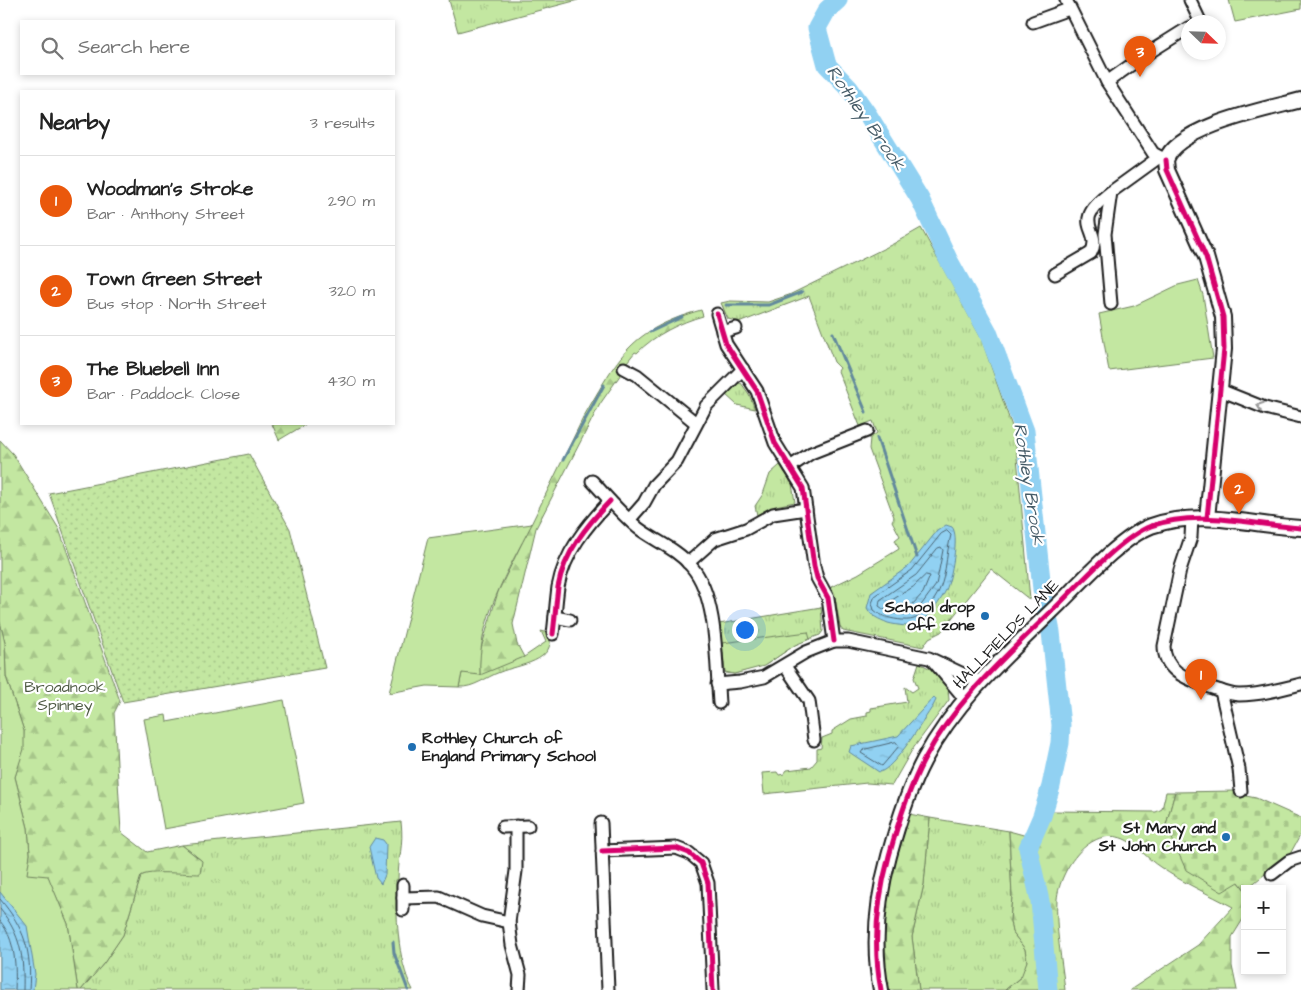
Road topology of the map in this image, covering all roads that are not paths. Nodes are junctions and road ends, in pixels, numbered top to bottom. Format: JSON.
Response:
{"nodes":[{"id":1,"x":1190,"y":0,"type":"edge"},
{"id":2,"x":1068,"y":5,"type":"edge"},
{"id":3,"x":1197,"y":15,"type":"edge"},
{"id":4,"x":1033,"y":22,"type":"dead end"},
{"id":5,"x":1181,"y":32,"type":"edge"},
{"id":6,"x":1107,"y":82,"type":"junction"},
{"id":7,"x":1301,"y":100,"type":"edge"},
{"id":8,"x":1162,"y":159,"type":"junction"},
{"id":9,"x":1110,"y":192,"type":"junction"},
{"id":10,"x":1061,"y":274,"type":"dead end"},
{"id":11,"x":1111,"y":304,"type":"dead end"},
{"id":12,"x":717,"y":314,"type":"dead end"},
{"id":13,"x":736,"y":328,"type":"dead end"},
{"id":14,"x":722,"y":332,"type":"junction"},
{"id":15,"x":624,"y":368,"type":"dead end"},
{"id":16,"x":743,"y":369,"type":"junction"},
{"id":17,"x":1220,"y":390,"type":"junction"},
{"id":18,"x":1301,"y":417,"type":"edge"},
{"id":19,"x":696,"y":423,"type":"junction"},
{"id":20,"x":864,"y":445,"type":"dead end"},
{"id":21,"x":790,"y":467,"type":"junction"},
{"id":22,"x":592,"y":481,"type":"dead end"},
{"id":23,"x":610,"y":501,"type":"junction"},
{"id":24,"x":806,"y":509,"type":"junction"},
{"id":25,"x":1192,"y":518,"type":"junction"},
{"id":26,"x":1207,"y":518,"type":"junction"},
{"id":27,"x":630,"y":519,"type":"junction"},
{"id":28,"x":1301,"y":528,"type":"edge"},
{"id":29,"x":688,"y":563,"type":"junction"},
{"id":30,"x":555,"y":618,"type":"junction"},
{"id":31,"x":570,"y":620,"type":"dead end"},
{"id":32,"x":553,"y":634,"type":"dead end"},
{"id":33,"x":834,"y":641,"type":"junction"},
{"id":34,"x":932,"y":659,"type":"junction"},
{"id":35,"x":785,"y":666,"type":"junction"},
{"id":36,"x":980,"y":682,"type":"junction"},
{"id":37,"x":717,"y":684,"type":"junction"},
{"id":38,"x":1301,"y":684,"type":"edge"},
{"id":39,"x":1222,"y":691,"type":"junction"},
{"id":40,"x":965,"y":699,"type":"junction"},
{"id":41,"x":719,"y":703,"type":"dead end"},
{"id":42,"x":824,"y":728,"type":"dead end"},
{"id":43,"x":1241,"y":792,"type":"dead end"},
{"id":44,"x":601,"y":822,"type":"dead end"},
{"id":45,"x":516,"y":826,"type":"junction"},
{"id":46,"x":528,"y":826,"type":"dead end"},
{"id":47,"x":503,"y":827,"type":"dead end"},
{"id":48,"x":602,"y":851,"type":"junction"},
{"id":49,"x":1301,"y":857,"type":"edge"},
{"id":50,"x":1272,"y":874,"type":"dead end"},
{"id":51,"x":402,"y":885,"type":"dead end"},
{"id":52,"x":403,"y":898,"type":"junction"},
{"id":53,"x":403,"y":910,"type":"dead end"},
{"id":54,"x":509,"y":922,"type":"junction"},
{"id":55,"x":519,"y":990,"type":"edge"},
{"id":56,"x":608,"y":990,"type":"edge"},
{"id":57,"x":713,"y":990,"type":"edge"},
{"id":58,"x":881,"y":990,"type":"edge"}],
"edges":[{"from":1,"to":3,"type":"street"},
{"from":2,"to":4,"type":"street"},
{"from":2,"to":6,"type":"street"},
{"from":5,"to":6,"type":"street"},
{"from":6,"to":8,"type":"street"},
{"from":7,"to":8,"type":"street"},
{"from":8,"to":9,"type":"street"},
{"from":8,"to":17,"type":"street"},
{"from":9,"to":10,"type":"street"},
{"from":9,"to":11,"type":"street"},
{"from":12,"to":14,"type":"street"},
{"from":13,"to":14,"type":"street"},
{"from":14,"to":16,"type":"street"},
{"from":15,"to":19,"type":"street"},
{"from":16,"to":19,"type":"street"},
{"from":16,"to":21,"type":"street"},
{"from":18,"to":17,"type":"street","one_way":true},
{"from":17,"to":26,"type":"street"},
{"from":19,"to":27,"type":"street"},
{"from":20,"to":21,"type":"street"},
{"from":21,"to":24,"type":"street"},
{"from":22,"to":23,"type":"street"},
{"from":23,"to":27,"type":"street"},
{"from":23,"to":30,"type":"street"},
{"from":24,"to":29,"type":"street"},
{"from":24,"to":33,"type":"street"},
{"from":25,"to":26,"type":"street","name":"HALLFIELDS LANE"},
{"from":25,"to":36,"type":"street","name":"HALLFIELDS LANE"},
{"from":25,"to":39,"type":"street"},
{"from":26,"to":28,"type":"street","name":"HALLFIELDS LANE"},
{"from":27,"to":29,"type":"street"},
{"from":29,"to":37,"type":"street"},
{"from":30,"to":31,"type":"street"},
{"from":30,"to":32,"type":"street"},
{"from":33,"to":34,"type":"street"},
{"from":33,"to":35,"type":"street"},
{"from":34,"to":36,"type":"street"},
{"from":34,"to":40,"type":"street"},
{"from":35,"to":37,"type":"street"},
{"from":35,"to":42,"type":"street"},
{"from":36,"to":40,"type":"street","name":"HALLFIELDS LANE"},
{"from":37,"to":41,"type":"street"},
{"from":38,"to":39,"type":"street"},
{"from":39,"to":43,"type":"street"},
{"from":40,"to":58,"type":"street","name":"HALLFIELDS LANE"},
{"from":44,"to":48,"type":"street"},
{"from":45,"to":46,"type":"street"},
{"from":45,"to":47,"type":"street"},
{"from":45,"to":54,"type":"street"},
{"from":48,"to":56,"type":"street"},
{"from":48,"to":57,"type":"street"},
{"from":49,"to":50,"type":"street"},
{"from":51,"to":52,"type":"street"},
{"from":52,"to":53,"type":"street"},
{"from":52,"to":54,"type":"street"},
{"from":54,"to":55,"type":"street"}]}
